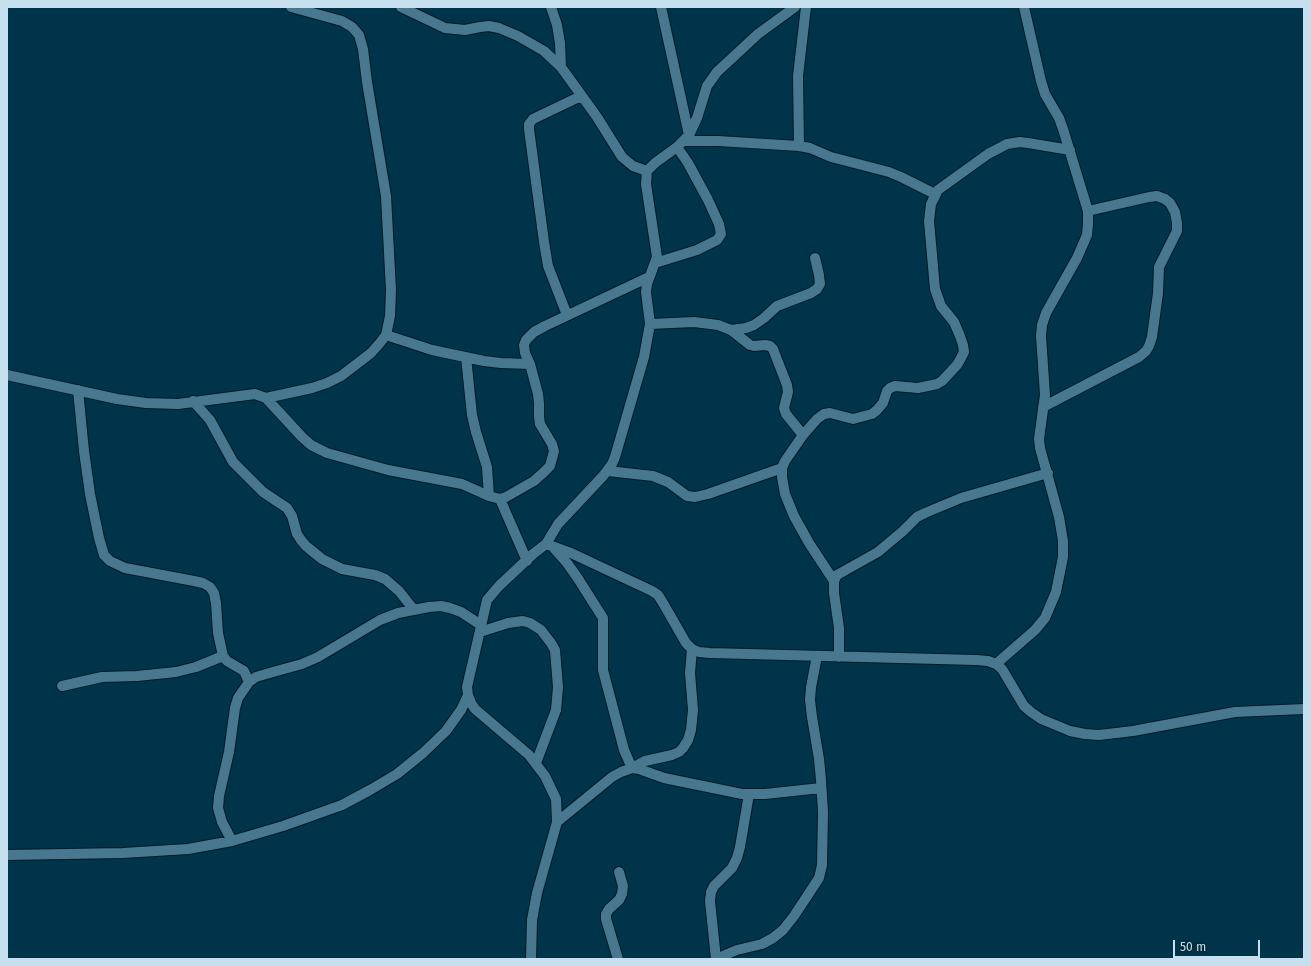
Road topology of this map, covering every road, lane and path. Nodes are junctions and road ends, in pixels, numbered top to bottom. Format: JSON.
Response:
{"nodes":[{"id":1,"x":291,"y":7,"type":"edge"},
{"id":2,"x":401,"y":7,"type":"edge"},
{"id":3,"x":551,"y":7,"type":"edge"},
{"id":4,"x":661,"y":7,"type":"edge"},
{"id":5,"x":796,"y":7,"type":"edge"},
{"id":6,"x":806,"y":7,"type":"edge"},
{"id":7,"x":1024,"y":7,"type":"edge"},
{"id":8,"x":561,"y":67,"type":"junction"},
{"id":9,"x":582,"y":96,"type":"junction"},
{"id":10,"x":683,"y":141,"type":"junction"},
{"id":11,"x":799,"y":146,"type":"junction"},
{"id":12,"x":1070,"y":150,"type":"junction"},
{"id":13,"x":647,"y":171,"type":"junction"},
{"id":14,"x":935,"y":194,"type":"junction"},
{"id":15,"x":1088,"y":211,"type":"junction"},
{"id":16,"x":815,"y":258,"type":"dead end"},
{"id":17,"x":655,"y":263,"type":"junction"},
{"id":18,"x":649,"y":277,"type":"junction"},
{"id":19,"x":567,"y":315,"type":"junction"},
{"id":20,"x":650,"y":324,"type":"junction"},
{"id":21,"x":731,"y":330,"type":"junction"},
{"id":22,"x":386,"y":335,"type":"junction"},
{"id":23,"x":466,"y":357,"type":"junction"},
{"id":24,"x":530,"y":364,"type":"junction"},
{"id":25,"x":7,"y":375,"type":"edge"},
{"id":26,"x":78,"y":390,"type":"junction"},
{"id":27,"x":266,"y":398,"type":"junction"},
{"id":28,"x":193,"y":401,"type":"junction"},
{"id":29,"x":1043,"y":407,"type":"junction"},
{"id":30,"x":803,"y":435,"type":"junction"},
{"id":31,"x":782,"y":468,"type":"junction"},
{"id":32,"x":608,"y":471,"type":"junction"},
{"id":33,"x":1048,"y":473,"type":"junction"},
{"id":34,"x":489,"y":496,"type":"junction"},
{"id":35,"x":500,"y":499,"type":"junction"},
{"id":36,"x":549,"y":545,"type":"junction"},
{"id":37,"x":526,"y":560,"type":"junction"},
{"id":38,"x":834,"y":581,"type":"junction"},
{"id":39,"x":414,"y":610,"type":"junction"},
{"id":40,"x":480,"y":628,"type":"junction"},
{"id":41,"x":692,"y":649,"type":"junction"},
{"id":42,"x":223,"y":656,"type":"junction"},
{"id":43,"x":817,"y":656,"type":"junction"},
{"id":44,"x":839,"y":656,"type":"junction"},
{"id":45,"x":996,"y":664,"type":"junction"},
{"id":46,"x":249,"y":682,"type":"junction"},
{"id":47,"x":62,"y":686,"type":"dead end"},
{"id":48,"x":468,"y":695,"type":"junction"},
{"id":49,"x":1304,"y":709,"type":"edge"},
{"id":50,"x":536,"y":763,"type":"junction"},
{"id":51,"x":632,"y":768,"type":"junction"},
{"id":52,"x":821,"y":788,"type":"junction"},
{"id":53,"x":748,"y":794,"type":"junction"},
{"id":54,"x":556,"y":822,"type":"junction"},
{"id":55,"x":232,"y":841,"type":"junction"},
{"id":56,"x":7,"y":854,"type":"edge"},
{"id":57,"x":619,"y":872,"type":"dead end"},
{"id":58,"x":531,"y":959,"type":"edge"},
{"id":59,"x":618,"y":959,"type":"edge"},
{"id":60,"x":716,"y":959,"type":"edge"},
{"id":61,"x":719,"y":959,"type":"edge"}],
"edges":[{"from":1,"to":22,"type":"street"},
{"from":2,"to":8,"type":"street"},
{"from":3,"to":8,"type":"street"},
{"from":4,"to":10,"type":"street"},
{"from":5,"to":10,"type":"street"},
{"from":6,"to":11,"type":"street"},
{"from":7,"to":12,"type":"street"},
{"from":8,"to":9,"type":"street"},
{"from":9,"to":13,"type":"street"},
{"from":9,"to":19,"type":"street"},
{"from":10,"to":11,"type":"street"},
{"from":10,"to":13,"type":"street"},
{"from":10,"to":17,"type":"street"},
{"from":11,"to":14,"type":"street"},
{"from":12,"to":14,"type":"street"},
{"from":12,"to":15,"type":"street"},
{"from":13,"to":17,"type":"street"},
{"from":14,"to":30,"type":"street"},
{"from":15,"to":29,"type":"street"},
{"from":15,"to":29,"type":"street"},
{"from":16,"to":21,"type":"street"},
{"from":17,"to":18,"type":"street"},
{"from":18,"to":19,"type":"street"},
{"from":18,"to":20,"type":"street"},
{"from":19,"to":24,"type":"street"},
{"from":20,"to":21,"type":"street"},
{"from":20,"to":32,"type":"street"},
{"from":21,"to":30,"type":"street"},
{"from":22,"to":23,"type":"street"},
{"from":22,"to":27,"type":"street"},
{"from":23,"to":24,"type":"street"},
{"from":23,"to":34,"type":"street"},
{"from":24,"to":35,"type":"street"},
{"from":25,"to":26,"type":"street"},
{"from":26,"to":28,"type":"street"},
{"from":26,"to":42,"type":"street"},
{"from":27,"to":28,"type":"street"},
{"from":27,"to":34,"type":"street"},
{"from":28,"to":39,"type":"street"},
{"from":29,"to":33,"type":"street"},
{"from":30,"to":31,"type":"street"},
{"from":31,"to":32,"type":"street"},
{"from":31,"to":38,"type":"street"},
{"from":32,"to":36,"type":"street"},
{"from":33,"to":38,"type":"street"},
{"from":33,"to":45,"type":"street"},
{"from":34,"to":35,"type":"street"},
{"from":35,"to":37,"type":"street"},
{"from":36,"to":37,"type":"street"},
{"from":36,"to":41,"type":"street"},
{"from":36,"to":51,"type":"street"},
{"from":37,"to":40,"type":"street"},
{"from":38,"to":44,"type":"street"},
{"from":39,"to":40,"type":"street"},
{"from":39,"to":46,"type":"street"},
{"from":40,"to":48,"type":"street"},
{"from":40,"to":50,"type":"street"},
{"from":41,"to":43,"type":"street"},
{"from":41,"to":51,"type":"street"},
{"from":42,"to":46,"type":"street"},
{"from":42,"to":47,"type":"street"},
{"from":43,"to":44,"type":"street"},
{"from":43,"to":52,"type":"street"},
{"from":44,"to":45,"type":"street"},
{"from":45,"to":49,"type":"street"},
{"from":46,"to":55,"type":"street"},
{"from":48,"to":50,"type":"street"},
{"from":48,"to":55,"type":"street"},
{"from":50,"to":54,"type":"street"},
{"from":51,"to":53,"type":"street"},
{"from":51,"to":54,"type":"street"},
{"from":52,"to":53,"type":"street"},
{"from":52,"to":61,"type":"street"},
{"from":53,"to":60,"type":"street"},
{"from":54,"to":58,"type":"street"},
{"from":55,"to":56,"type":"street"},
{"from":57,"to":59,"type":"street"}]}
